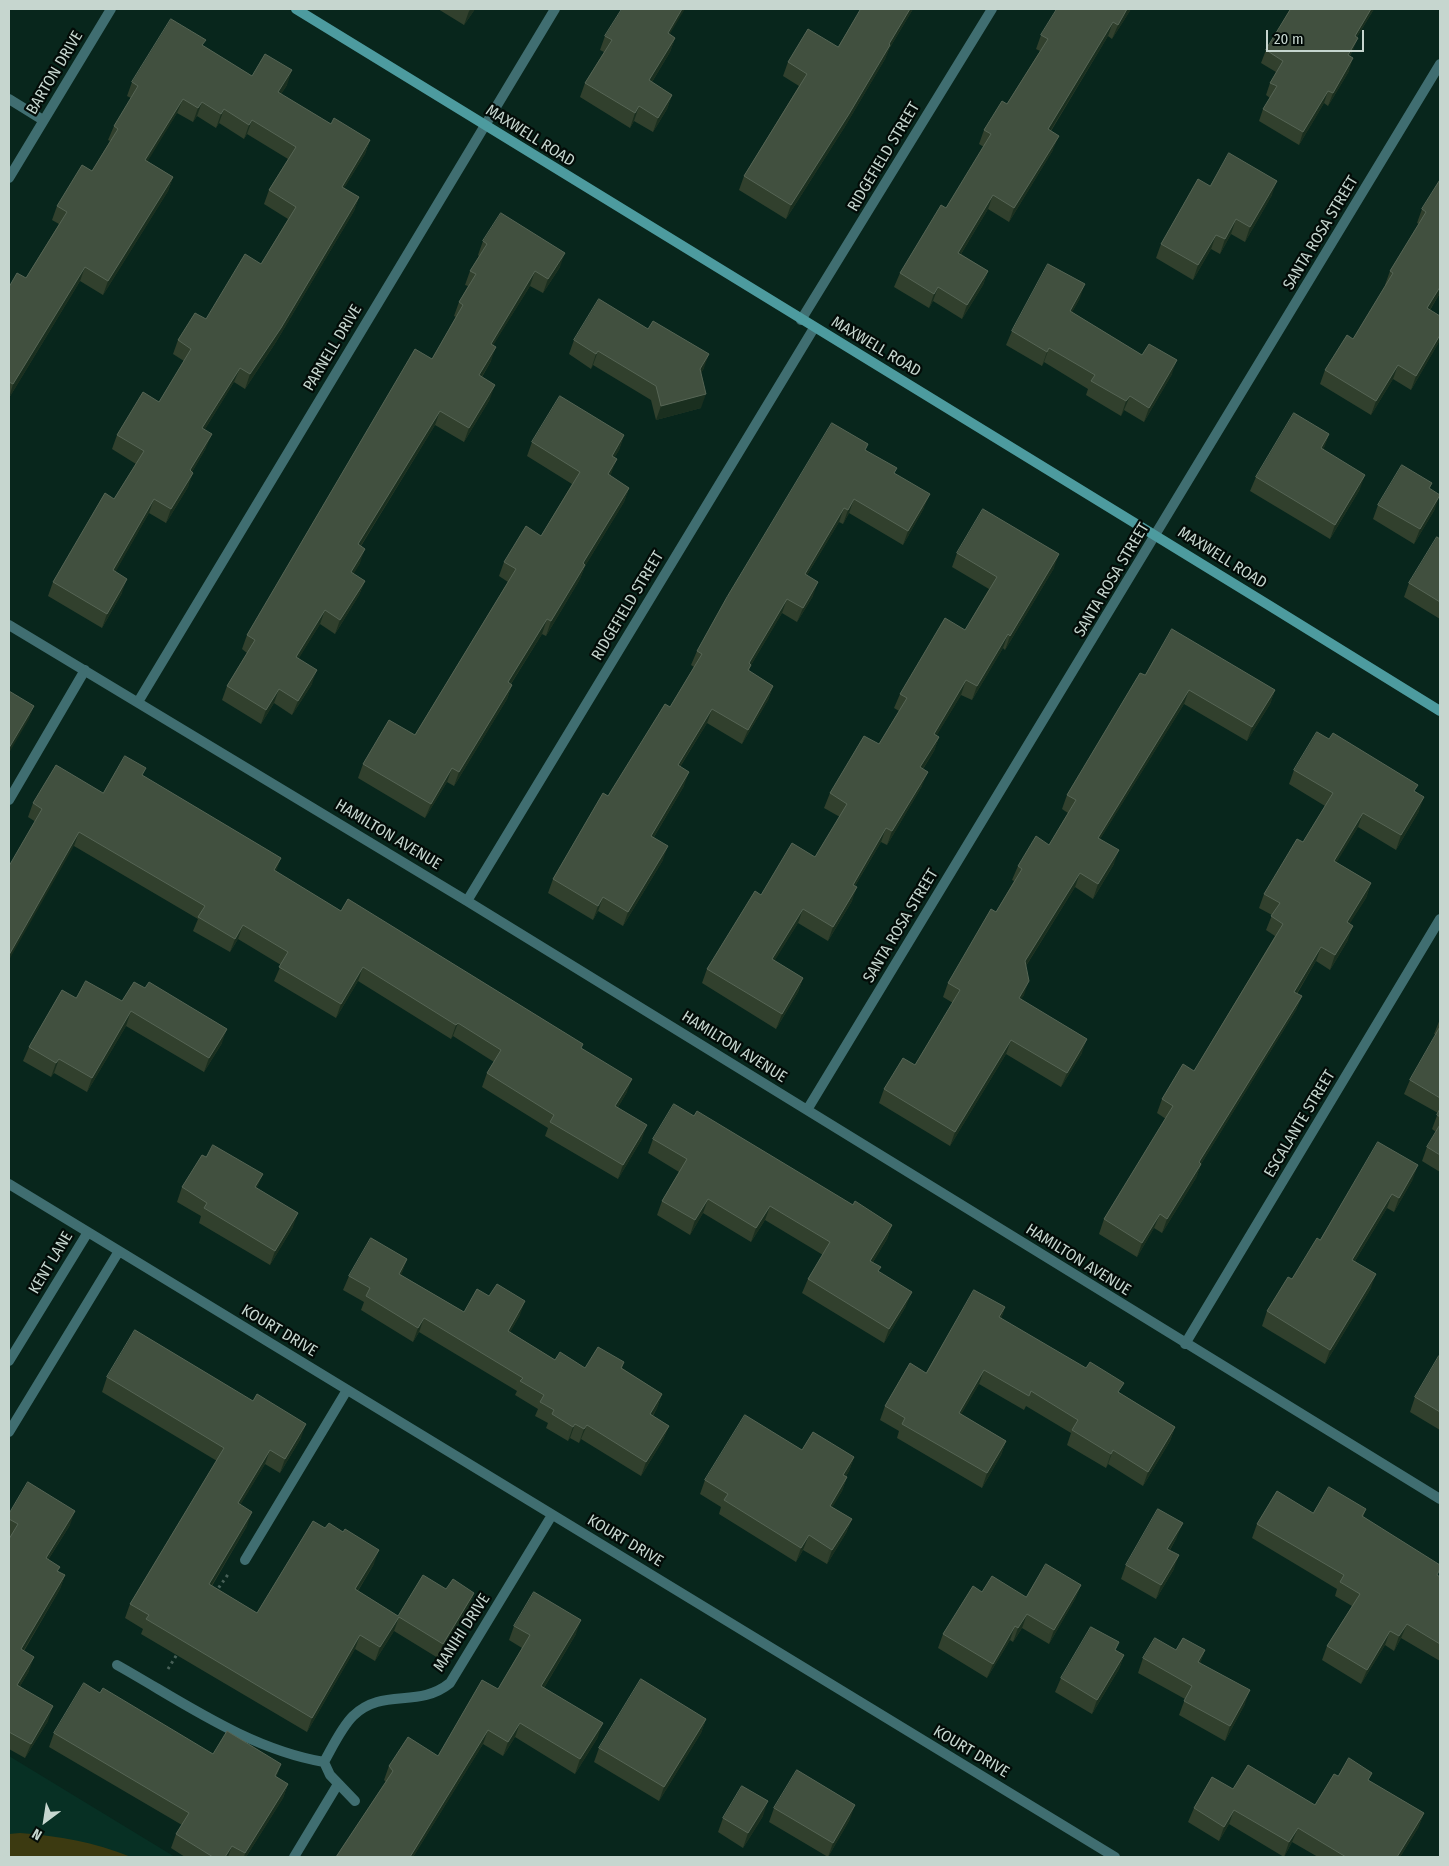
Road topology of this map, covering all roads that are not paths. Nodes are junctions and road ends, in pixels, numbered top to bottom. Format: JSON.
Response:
{"nodes":[{"id":1,"x":111,"y":9,"type":"edge"},
{"id":2,"x":296,"y":9,"type":"edge"},
{"id":3,"x":555,"y":9,"type":"edge"},
{"id":4,"x":992,"y":9,"type":"edge"},
{"id":5,"x":1440,"y":64,"type":"edge"},
{"id":6,"x":9,"y":99,"type":"edge"},
{"id":7,"x":44,"y":120,"type":"junction"},
{"id":8,"x":484,"y":125,"type":"junction"},
{"id":9,"x":9,"y":178,"type":"edge"},
{"id":10,"x":801,"y":320,"type":"junction"},
{"id":11,"x":814,"y":328,"type":"junction"},
{"id":12,"x":1157,"y":535,"type":"junction"},
{"id":13,"x":9,"y":625,"type":"edge"},
{"id":14,"x":85,"y":670,"type":"junction"},
{"id":15,"x":138,"y":702,"type":"junction"},
{"id":16,"x":1440,"y":712,"type":"edge"},
{"id":17,"x":9,"y":800,"type":"edge"},
{"id":18,"x":467,"y":900,"type":"junction"},
{"id":19,"x":1440,"y":919,"type":"edge"},
{"id":20,"x":807,"y":1110,"type":"junction"},
{"id":21,"x":9,"y":1184,"type":"edge"},
{"id":22,"x":88,"y":1232,"type":"junction"},
{"id":23,"x":119,"y":1251,"type":"junction"},
{"id":24,"x":1185,"y":1344,"type":"junction"},
{"id":25,"x":9,"y":1361,"type":"edge"},
{"id":26,"x":347,"y":1390,"type":"junction"},
{"id":27,"x":9,"y":1432,"type":"edge"},
{"id":28,"x":1440,"y":1499,"type":"edge"},
{"id":29,"x":552,"y":1515,"type":"junction"},
{"id":30,"x":245,"y":1560,"type":"road end"},
{"id":31,"x":117,"y":1665,"type":"dead end"},
{"id":32,"x":324,"y":1762,"type":"junction"},
{"id":33,"x":338,"y":1784,"type":"junction"},
{"id":34,"x":355,"y":1801,"type":"dead end"},
{"id":35,"x":294,"y":1857,"type":"edge"},
{"id":36,"x":1115,"y":1857,"type":"edge"}],
"edges":[{"from":1,"to":7,"type":"street","name":"BARTON DRIVE"},
{"from":2,"to":8,"type":"main road","name":"MAXWELL ROAD"},
{"from":3,"to":8,"type":"street","name":"PARNELL DRIVE"},
{"from":4,"to":10,"type":"street","name":"RIDGEFIELD STREET"},
{"from":5,"to":12,"type":"street","name":"SANTA ROSA STREET"},
{"from":6,"to":7,"type":"street"},
{"from":7,"to":9,"type":"street","name":"BARTON DRIVE"},
{"from":8,"to":10,"type":"main road","name":"MAXWELL ROAD"},
{"from":8,"to":15,"type":"street","name":"PARNELL DRIVE"},
{"from":10,"to":11,"type":"main road","name":"MAXWELL ROAD"},
{"from":11,"to":12,"type":"main road","name":"MAXWELL ROAD"},
{"from":11,"to":18,"type":"street","name":"RIDGEFIELD STREET"},
{"from":12,"to":16,"type":"main road","name":"MAXWELL ROAD"},
{"from":12,"to":20,"type":"street","name":"SANTA ROSA STREET"},
{"from":13,"to":14,"type":"street","name":"HAMILTON AVENUE"},
{"from":14,"to":15,"type":"street","name":"HAMILTON AVENUE"},
{"from":14,"to":17,"type":"street"},
{"from":15,"to":18,"type":"street","name":"HAMILTON AVENUE"},
{"from":18,"to":20,"type":"street","name":"HAMILTON AVENUE"},
{"from":19,"to":24,"type":"street","name":"ESCALANTE STREET"},
{"from":20,"to":24,"type":"street","name":"HAMILTON AVENUE"},
{"from":21,"to":22,"type":"street","name":"KOURT DRIVE"},
{"from":22,"to":23,"type":"street","name":"KOURT DRIVE"},
{"from":22,"to":25,"type":"street","name":"KENT LANE"},
{"from":23,"to":26,"type":"street","name":"KOURT DRIVE"},
{"from":23,"to":27,"type":"street"},
{"from":24,"to":28,"type":"street","name":"HAMILTON AVENUE"},
{"from":26,"to":29,"type":"street","name":"KOURT DRIVE"},
{"from":26,"to":30,"type":"street"},
{"from":29,"to":32,"type":"street","name":"MANIHI DRIVE"},
{"from":29,"to":36,"type":"street","name":"KOURT DRIVE"},
{"from":31,"to":32,"type":"street"},
{"from":32,"to":33,"type":"street"},
{"from":33,"to":34,"type":"street"},
{"from":33,"to":35,"type":"street"}]}
